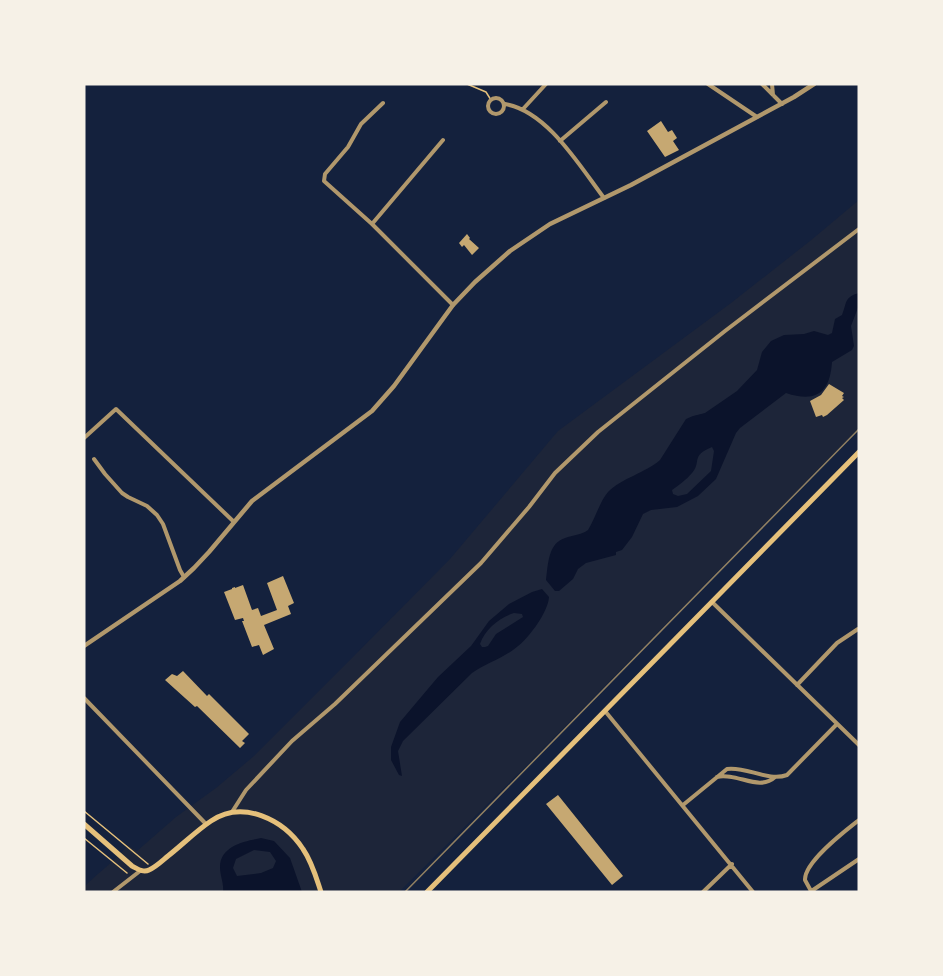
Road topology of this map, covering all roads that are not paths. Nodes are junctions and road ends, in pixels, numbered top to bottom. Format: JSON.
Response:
{"nodes":[{"id":1,"x":546,"y":84,"type":"edge"},
{"id":2,"x":708,"y":84,"type":"edge"},
{"id":3,"x":762,"y":84,"type":"edge"},
{"id":4,"x":772,"y":84,"type":"edge"},
{"id":5,"x":814,"y":84,"type":"edge"},
{"id":6,"x":773,"y":95,"type":"junction"},
{"id":7,"x":606,"y":102,"type":"dead end"},
{"id":8,"x":383,"y":103,"type":"dead end"},
{"id":9,"x":505,"y":104,"type":"junction"},
{"id":10,"x":782,"y":104,"type":"junction"},
{"id":11,"x":523,"y":110,"type":"junction"},
{"id":12,"x":757,"y":117,"type":"junction"},
{"id":13,"x":443,"y":140,"type":"dead end"},
{"id":14,"x":560,"y":141,"type":"junction"},
{"id":15,"x":603,"y":198,"type":"junction"},
{"id":16,"x":372,"y":224,"type":"junction"},
{"id":17,"x":859,"y":229,"type":"edge"},
{"id":18,"x":453,"y":305,"type":"junction"},
{"id":19,"x":84,"y":438,"type":"edge"},
{"id":20,"x":859,"y":452,"type":"edge"},
{"id":21,"x":94,"y":459,"type":"dead end"},
{"id":22,"x":233,"y":522,"type":"junction"},
{"id":23,"x":184,"y":577,"type":"junction"},
{"id":24,"x":712,"y":602,"type":"junction"},
{"id":25,"x":858,"y":628,"type":"edge"},
{"id":26,"x":84,"y":646,"type":"edge"},
{"id":27,"x":797,"y":685,"type":"junction"},
{"id":28,"x":84,"y":698,"type":"edge"},
{"id":29,"x":605,"y":711,"type":"junction"},
{"id":30,"x":837,"y":724,"type":"junction"},
{"id":31,"x":859,"y":745,"type":"edge"},
{"id":32,"x":716,"y":777,"type":"junction"},
{"id":33,"x":775,"y":777,"type":"junction"},
{"id":34,"x":683,"y":805,"type":"junction"},
{"id":35,"x":232,"y":813,"type":"junction"},
{"id":36,"x":859,"y":820,"type":"edge"},
{"id":37,"x":84,"y":824,"type":"edge"},
{"id":38,"x":207,"y":825,"type":"junction"},
{"id":39,"x":859,"y":859,"type":"edge"},
{"id":40,"x":732,"y":864,"type":"junction"},
{"id":41,"x":140,"y":871,"type":"junction"},
{"id":42,"x":810,"y":891,"type":"edge"},
{"id":43,"x":114,"y":892,"type":"edge"},
{"id":44,"x":321,"y":892,"type":"edge"},
{"id":45,"x":427,"y":892,"type":"edge"},
{"id":46,"x":703,"y":892,"type":"edge"},
{"id":47,"x":753,"y":892,"type":"edge"}],
"edges":[{"from":1,"to":11,"type":"street"},
{"from":2,"to":12,"type":"street"},
{"from":3,"to":6,"type":"street"},
{"from":4,"to":6,"type":"street"},
{"from":5,"to":10,"type":"street"},
{"from":6,"to":10,"type":"street"},
{"from":7,"to":14,"type":"street"},
{"from":8,"to":16,"type":"street"},
{"from":9,"to":9,"type":"street"},
{"from":9,"to":11,"type":"street"},
{"from":10,"to":12,"type":"street"},
{"from":11,"to":14,"type":"street"},
{"from":12,"to":15,"type":"street"},
{"from":13,"to":16,"type":"street"},
{"from":14,"to":15,"type":"street"},
{"from":15,"to":18,"type":"street"},
{"from":16,"to":18,"type":"street"},
{"from":17,"to":35,"type":"street"},
{"from":18,"to":22,"type":"street"},
{"from":19,"to":22,"type":"street"},
{"from":20,"to":24,"type":"main road"},
{"from":21,"to":23,"type":"street"},
{"from":22,"to":23,"type":"street"},
{"from":23,"to":26,"type":"street"},
{"from":24,"to":27,"type":"street"},
{"from":24,"to":29,"type":"main road"},
{"from":25,"to":27,"type":"street"},
{"from":27,"to":30,"type":"street"},
{"from":28,"to":38,"type":"street"},
{"from":29,"to":34,"type":"street"},
{"from":29,"to":45,"type":"main road"},
{"from":30,"to":31,"type":"street"},
{"from":30,"to":33,"type":"street"},
{"from":32,"to":33,"type":"street"},
{"from":32,"to":33,"type":"street"},
{"from":32,"to":34,"type":"street"},
{"from":34,"to":40,"type":"street"},
{"from":35,"to":38,"type":"main road"},
{"from":35,"to":44,"type":"main road"},
{"from":36,"to":42,"type":"street"},
{"from":37,"to":41,"type":"main road"},
{"from":38,"to":41,"type":"main road"},
{"from":39,"to":42,"type":"street"},
{"from":40,"to":46,"type":"street"},
{"from":40,"to":47,"type":"street"},
{"from":41,"to":43,"type":"street"}]}
